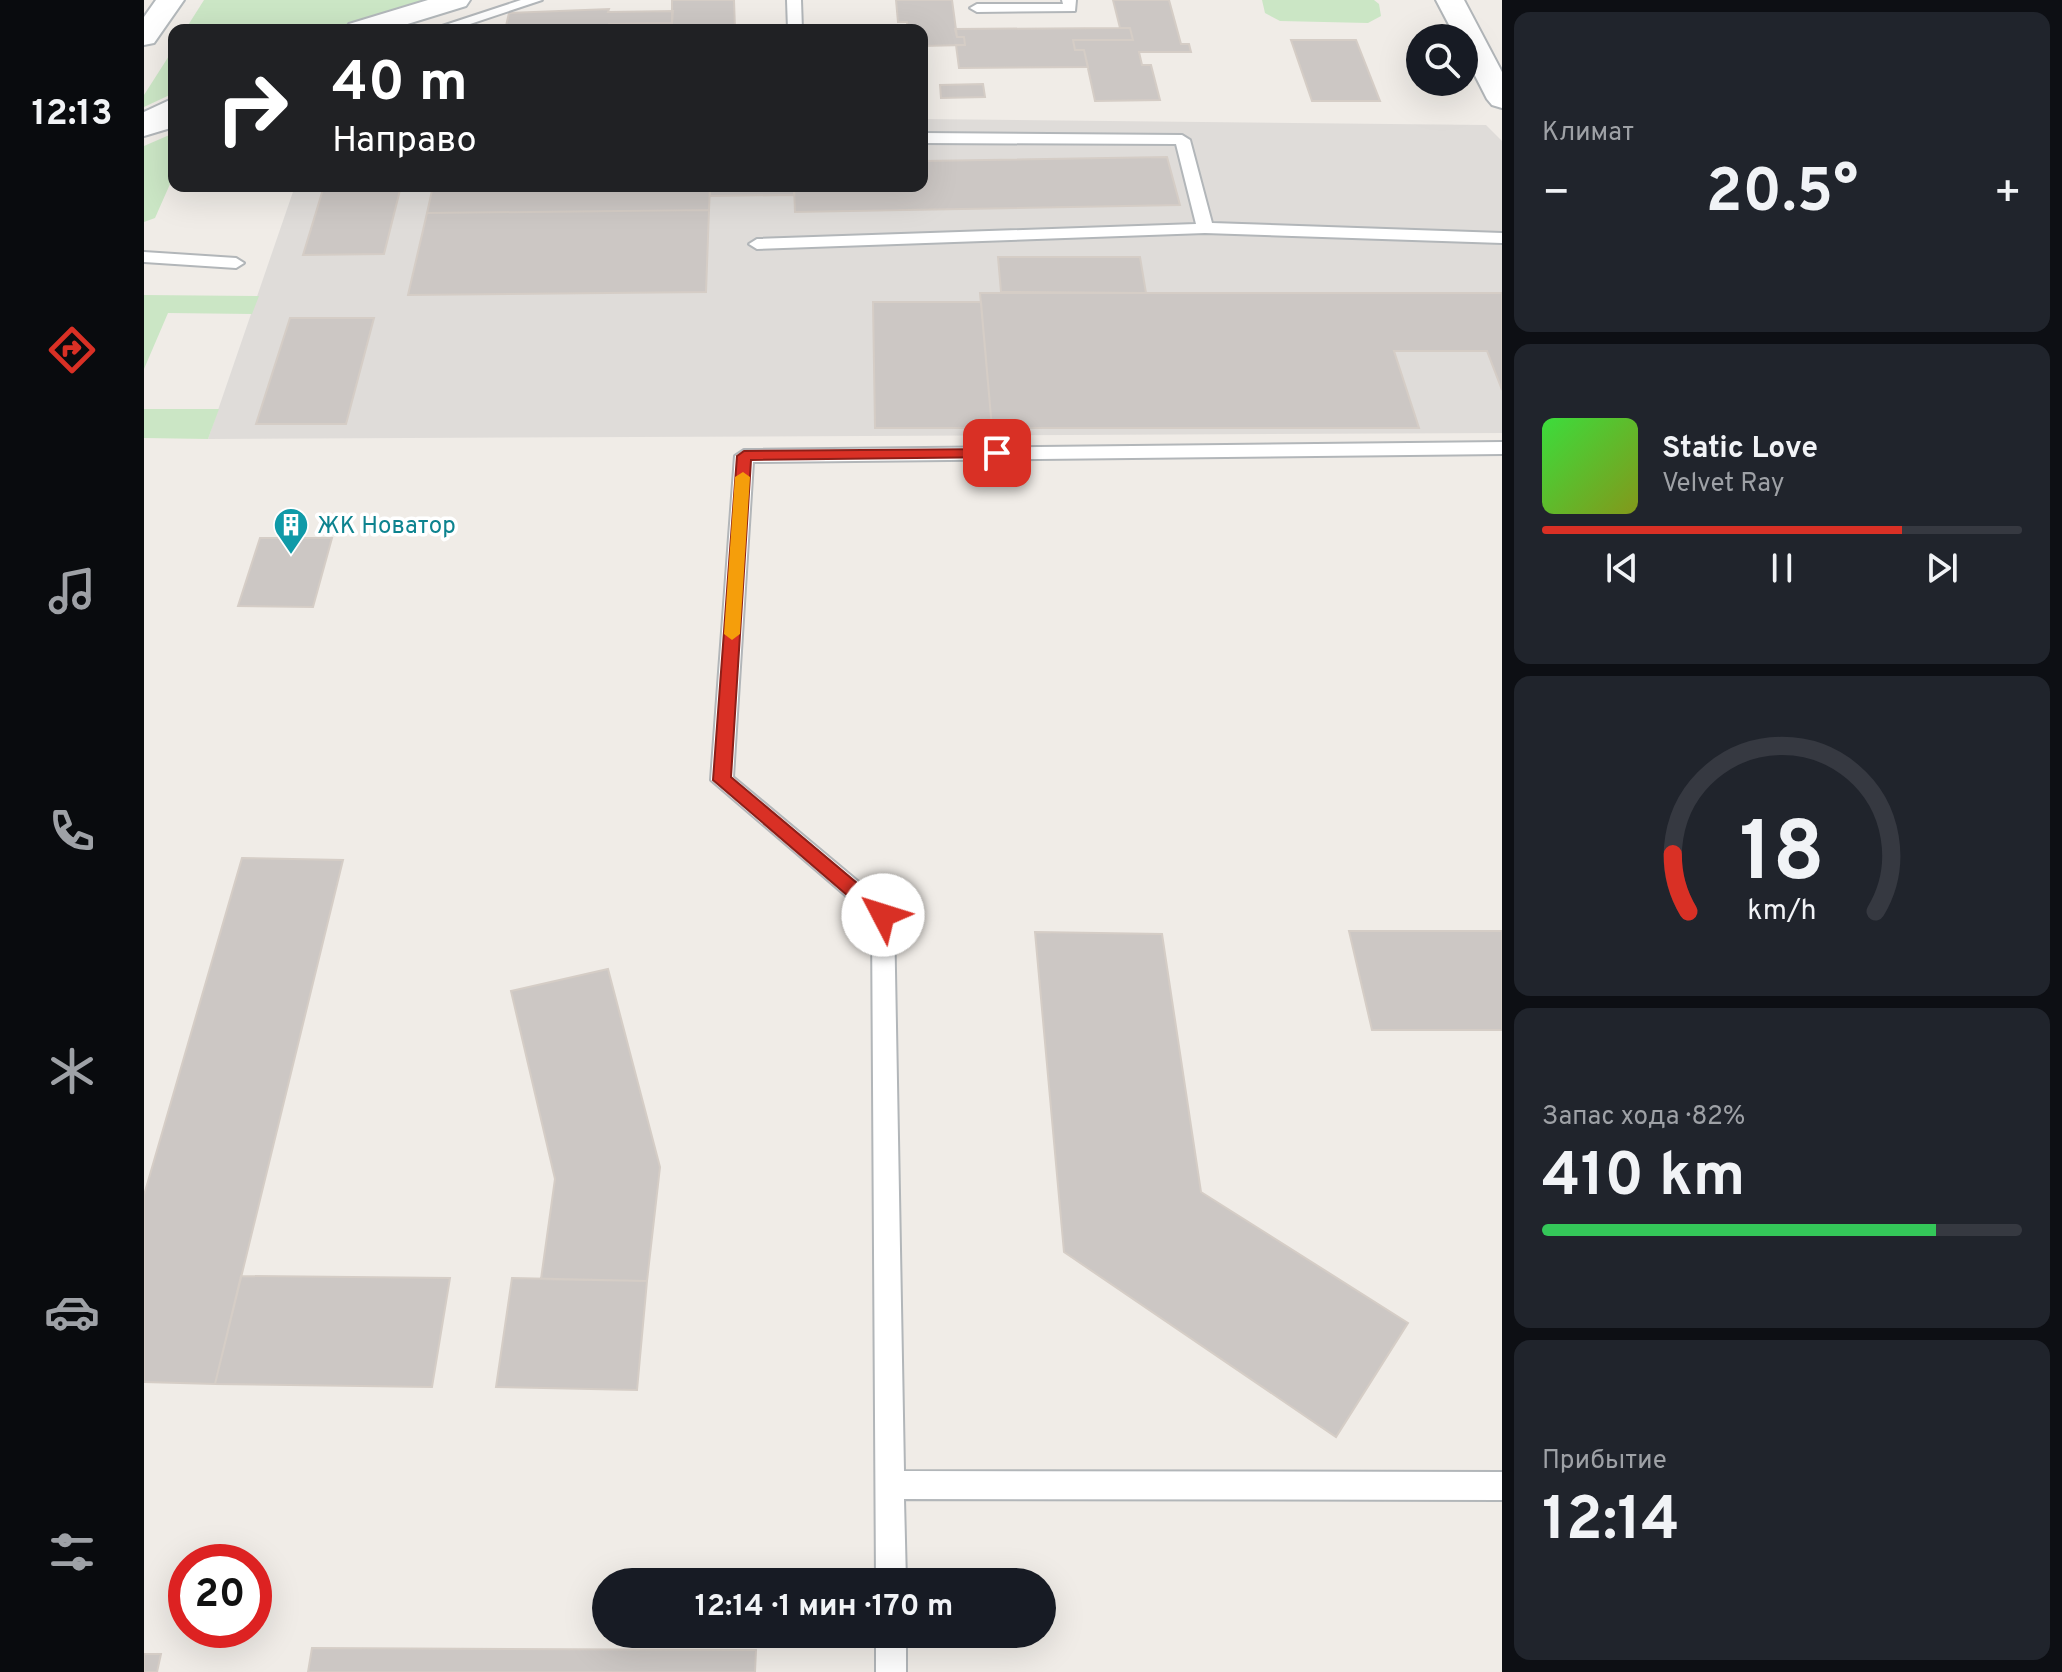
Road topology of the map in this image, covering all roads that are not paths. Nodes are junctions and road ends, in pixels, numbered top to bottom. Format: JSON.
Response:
{"nodes":[{"id":1,"x":170,"y":0,"type":"edge"},
{"id":2,"x":535,"y":0,"type":"edge"},
{"id":3,"x":794,"y":0,"type":"edge"},
{"id":4,"x":1069,"y":0,"type":"edge"},
{"id":5,"x":1450,"y":0,"type":"edge"},
{"id":6,"x":977,"y":8,"type":"dead end"},
{"id":7,"x":457,"y":12,"type":"edge"},
{"id":8,"x":392,"y":24,"type":"edge"},
{"id":9,"x":795,"y":24,"type":"edge"},
{"id":10,"x":144,"y":37,"type":"edge"},
{"id":11,"x":1494,"y":68,"type":"edge"},
{"id":12,"x":1502,"y":99,"type":"edge"},
{"id":13,"x":168,"y":111,"type":"edge"},
{"id":14,"x":168,"y":124,"type":"edge"},
{"id":15,"x":144,"y":125,"type":"edge"},
{"id":16,"x":144,"y":132,"type":"edge"},
{"id":17,"x":928,"y":138,"type":"edge"},
{"id":18,"x":1205,"y":228,"type":"junction"},
{"id":19,"x":1502,"y":238,"type":"edge"},
{"id":20,"x":757,"y":244,"type":"dead end"},
{"id":21,"x":144,"y":257,"type":"edge"},
{"id":22,"x":236,"y":263,"type":"dead end"},
{"id":23,"x":1502,"y":448,"type":"edge"},
{"id":24,"x":891,"y":1485,"type":"junction"},
{"id":25,"x":1502,"y":1486,"type":"edge"},
{"id":26,"x":891,"y":1568,"type":"edge"},
{"id":27,"x":891,"y":1648,"type":"edge"},
{"id":28,"x":891,"y":1672,"type":"edge"}],
"edges":[{"from":1,"to":10,"type":"main road"},
{"from":2,"to":7,"type":"lane"},
{"from":3,"to":9,"type":"lane"},
{"from":4,"to":6,"type":"lane"},
{"from":5,"to":11,"type":"main road"},
{"from":7,"to":8,"type":"main road"},
{"from":11,"to":12,"type":"main road"},
{"from":13,"to":15,"type":"main road"},
{"from":14,"to":16,"type":"lane"},
{"from":17,"to":18,"type":"lane"},
{"from":18,"to":19,"type":"lane"},
{"from":18,"to":20,"type":"lane"},
{"from":21,"to":22,"type":"lane"},
{"from":23,"to":24,"type":"lane"},
{"from":24,"to":25,"type":"lane"},
{"from":24,"to":26,"type":"lane"},
{"from":27,"to":28,"type":"lane"}]}
